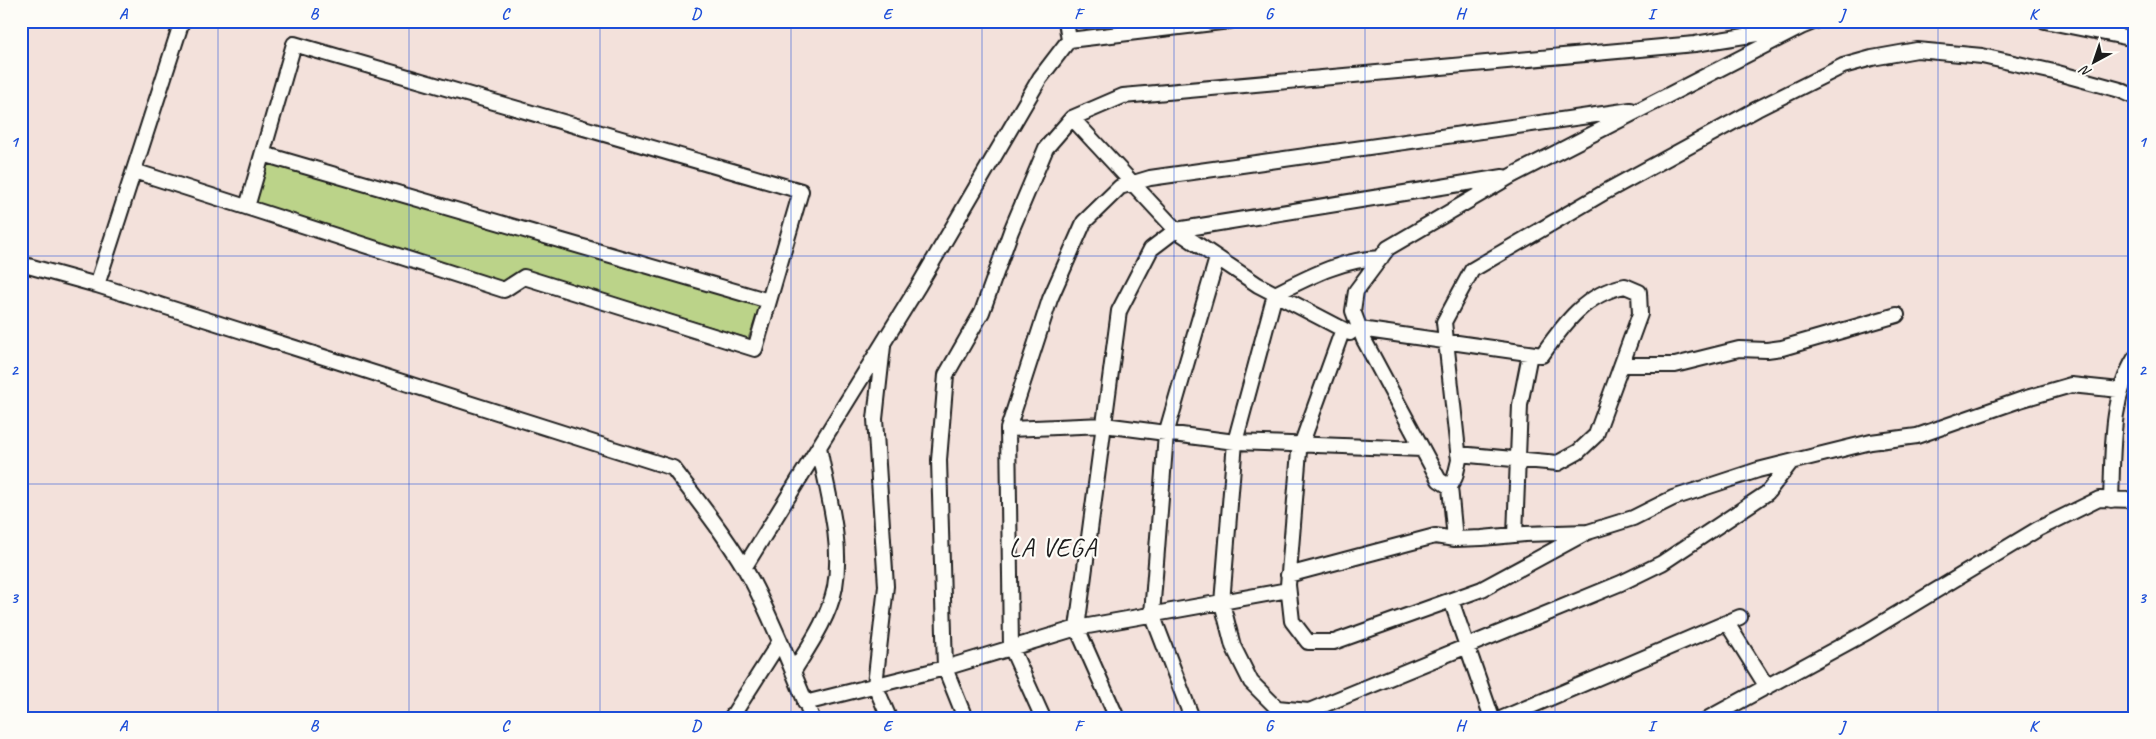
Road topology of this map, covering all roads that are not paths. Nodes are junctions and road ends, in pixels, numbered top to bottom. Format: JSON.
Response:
{"nodes":[{"id":1,"x":182,"y":21,"type":"edge"},
{"id":2,"x":1066,"y":21,"type":"edge"},
{"id":3,"x":1230,"y":21,"type":"edge"},
{"id":4,"x":1816,"y":21,"type":"edge"},
{"id":5,"x":2045,"y":21,"type":"edge"},
{"id":6,"x":1801,"y":27,"type":"junction"},
{"id":7,"x":2135,"y":39,"type":"edge"},
{"id":8,"x":1069,"y":40,"type":"junction"},
{"id":9,"x":2135,"y":97,"type":"edge"},
{"id":10,"x":1641,"y":108,"type":"junction"},
{"id":11,"x":1072,"y":118,"type":"junction"},
{"id":12,"x":263,"y":154,"type":"junction"},
{"id":13,"x":134,"y":171,"type":"junction"},
{"id":14,"x":1511,"y":176,"type":"junction"},
{"id":15,"x":1131,"y":184,"type":"junction"},
{"id":16,"x":247,"y":207,"type":"junction"},
{"id":17,"x":1176,"y":230,"type":"junction"},
{"id":18,"x":1217,"y":258,"type":"junction"},
{"id":19,"x":1381,"y":258,"type":"junction"},
{"id":20,"x":21,"y":264,"type":"edge"},
{"id":21,"x":97,"y":285,"type":"junction"},
{"id":22,"x":1275,"y":294,"type":"junction"},
{"id":23,"x":769,"y":300,"type":"junction"},
{"id":24,"x":1897,"y":315,"type":"dead end"},
{"id":25,"x":1343,"y":329,"type":"junction"},
{"id":26,"x":1362,"y":334,"type":"junction"},
{"id":27,"x":1446,"y":342,"type":"junction"},
{"id":28,"x":883,"y":343,"type":"junction"},
{"id":29,"x":1530,"y":354,"type":"junction"},
{"id":30,"x":2135,"y":358,"type":"edge"},
{"id":31,"x":1622,"y":364,"type":"junction"},
{"id":32,"x":2120,"y":390,"type":"junction"},
{"id":33,"x":1104,"y":425,"type":"junction"},
{"id":34,"x":1008,"y":429,"type":"junction"},
{"id":35,"x":1166,"y":434,"type":"junction"},
{"id":36,"x":1235,"y":442,"type":"junction"},
{"id":37,"x":1301,"y":445,"type":"junction"},
{"id":38,"x":819,"y":447,"type":"junction"},
{"id":39,"x":1422,"y":449,"type":"junction"},
{"id":40,"x":1458,"y":454,"type":"junction"},
{"id":41,"x":1517,"y":460,"type":"junction"},
{"id":42,"x":1791,"y":462,"type":"junction"},
{"id":43,"x":1450,"y":487,"type":"junction"},
{"id":44,"x":2111,"y":500,"type":"junction"},
{"id":45,"x":2135,"y":500,"type":"edge"},
{"id":46,"x":1588,"y":532,"type":"junction"},
{"id":47,"x":1515,"y":535,"type":"junction"},
{"id":48,"x":1455,"y":539,"type":"junction"},
{"id":49,"x":744,"y":568,"type":"junction"},
{"id":50,"x":1288,"y":575,"type":"junction"},
{"id":51,"x":1288,"y":590,"type":"junction"},
{"id":52,"x":1451,"y":600,"type":"junction"},
{"id":53,"x":1222,"y":603,"type":"junction"},
{"id":54,"x":1152,"y":614,"type":"junction"},
{"id":55,"x":1740,"y":617,"type":"dead end"},
{"id":56,"x":1727,"y":623,"type":"junction"},
{"id":57,"x":1077,"y":628,"type":"junction"},
{"id":58,"x":780,"y":641,"type":"junction"},
{"id":59,"x":1011,"y":647,"type":"junction"},
{"id":60,"x":1466,"y":647,"type":"junction"},
{"id":61,"x":945,"y":668,"type":"junction"},
{"id":62,"x":793,"y":672,"type":"junction"},
{"id":63,"x":875,"y":684,"type":"junction"},
{"id":64,"x":1766,"y":687,"type":"junction"},
{"id":65,"x":806,"y":703,"type":"junction"},
{"id":66,"x":731,"y":718,"type":"edge"},
{"id":67,"x":812,"y":718,"type":"edge"},
{"id":68,"x":890,"y":718,"type":"edge"},
{"id":69,"x":965,"y":718,"type":"edge"},
{"id":70,"x":1043,"y":718,"type":"edge"},
{"id":71,"x":1117,"y":718,"type":"edge"},
{"id":72,"x":1192,"y":718,"type":"edge"},
{"id":73,"x":1492,"y":718,"type":"edge"},
{"id":74,"x":1503,"y":718,"type":"edge"},
{"id":75,"x":1709,"y":718,"type":"edge"}],
"edges":[{"from":1,"to":13,"type":"street"},
{"from":2,"to":8,"type":"street"},
{"from":3,"to":8,"type":"street"},
{"from":4,"to":6,"type":"street"},
{"from":5,"to":7,"type":"street"},
{"from":6,"to":10,"type":"street"},
{"from":6,"to":11,"type":"street"},
{"from":8,"to":28,"type":"street"},
{"from":9,"to":27,"type":"street"},
{"from":10,"to":14,"type":"street"},
{"from":10,"to":15,"type":"street"},
{"from":11,"to":15,"type":"street"},
{"from":11,"to":61,"type":"street"},
{"from":12,"to":16,"type":"street"},
{"from":12,"to":23,"type":"street"},
{"from":12,"to":23,"type":"street"},
{"from":13,"to":16,"type":"street"},
{"from":13,"to":21,"type":"street"},
{"from":14,"to":17,"type":"street"},
{"from":14,"to":19,"type":"street"},
{"from":15,"to":17,"type":"street"},
{"from":15,"to":34,"type":"street"},
{"from":16,"to":23,"type":"street"},
{"from":17,"to":18,"type":"street"},
{"from":17,"to":33,"type":"street"},
{"from":18,"to":22,"type":"street"},
{"from":18,"to":35,"type":"street"},
{"from":19,"to":22,"type":"street"},
{"from":19,"to":26,"type":"street"},
{"from":20,"to":21,"type":"street"},
{"from":21,"to":49,"type":"street"},
{"from":22,"to":25,"type":"street"},
{"from":22,"to":36,"type":"street"},
{"from":24,"to":31,"type":"street"},
{"from":25,"to":26,"type":"street"},
{"from":25,"to":37,"type":"street"},
{"from":26,"to":27,"type":"street"},
{"from":26,"to":39,"type":"street"},
{"from":27,"to":29,"type":"street"},
{"from":27,"to":40,"type":"street"},
{"from":28,"to":38,"type":"street"},
{"from":28,"to":63,"type":"street"},
{"from":29,"to":31,"type":"street"},
{"from":29,"to":41,"type":"street"},
{"from":30,"to":32,"type":"street"},
{"from":31,"to":41,"type":"street"},
{"from":32,"to":42,"type":"street"},
{"from":32,"to":44,"type":"street"},
{"from":33,"to":34,"type":"street"},
{"from":33,"to":35,"type":"street"},
{"from":33,"to":57,"type":"street"},
{"from":34,"to":59,"type":"street"},
{"from":35,"to":36,"type":"street"},
{"from":35,"to":54,"type":"street"},
{"from":36,"to":37,"type":"street"},
{"from":36,"to":53,"type":"street"},
{"from":37,"to":39,"type":"street"},
{"from":37,"to":50,"type":"street"},
{"from":38,"to":49,"type":"street"},
{"from":38,"to":62,"type":"street"},
{"from":39,"to":43,"type":"street"},
{"from":40,"to":41,"type":"street"},
{"from":40,"to":43,"type":"street"},
{"from":41,"to":47,"type":"street"},
{"from":42,"to":46,"type":"street"},
{"from":42,"to":60,"type":"street"},
{"from":43,"to":48,"type":"street"},
{"from":44,"to":45,"type":"street"},
{"from":44,"to":64,"type":"street"},
{"from":46,"to":47,"type":"street"},
{"from":46,"to":52,"type":"street"},
{"from":47,"to":48,"type":"street"},
{"from":48,"to":50,"type":"street"},
{"from":49,"to":58,"type":"street"},
{"from":50,"to":51,"type":"street"},
{"from":51,"to":52,"type":"street"},
{"from":51,"to":53,"type":"street"},
{"from":52,"to":60,"type":"street"},
{"from":53,"to":54,"type":"street"},
{"from":53,"to":60,"type":"street"},
{"from":54,"to":57,"type":"street"},
{"from":54,"to":72,"type":"street"},
{"from":55,"to":56,"type":"street"},
{"from":56,"to":64,"type":"street"},
{"from":56,"to":74,"type":"street"},
{"from":57,"to":59,"type":"street"},
{"from":57,"to":71,"type":"street"},
{"from":58,"to":62,"type":"street"},
{"from":58,"to":66,"type":"street"},
{"from":59,"to":61,"type":"street"},
{"from":59,"to":70,"type":"street"},
{"from":60,"to":73,"type":"street"},
{"from":61,"to":63,"type":"street"},
{"from":61,"to":69,"type":"street"},
{"from":62,"to":65,"type":"street"},
{"from":63,"to":65,"type":"street"},
{"from":63,"to":68,"type":"street"},
{"from":64,"to":75,"type":"street"},
{"from":65,"to":67,"type":"street"}]}
